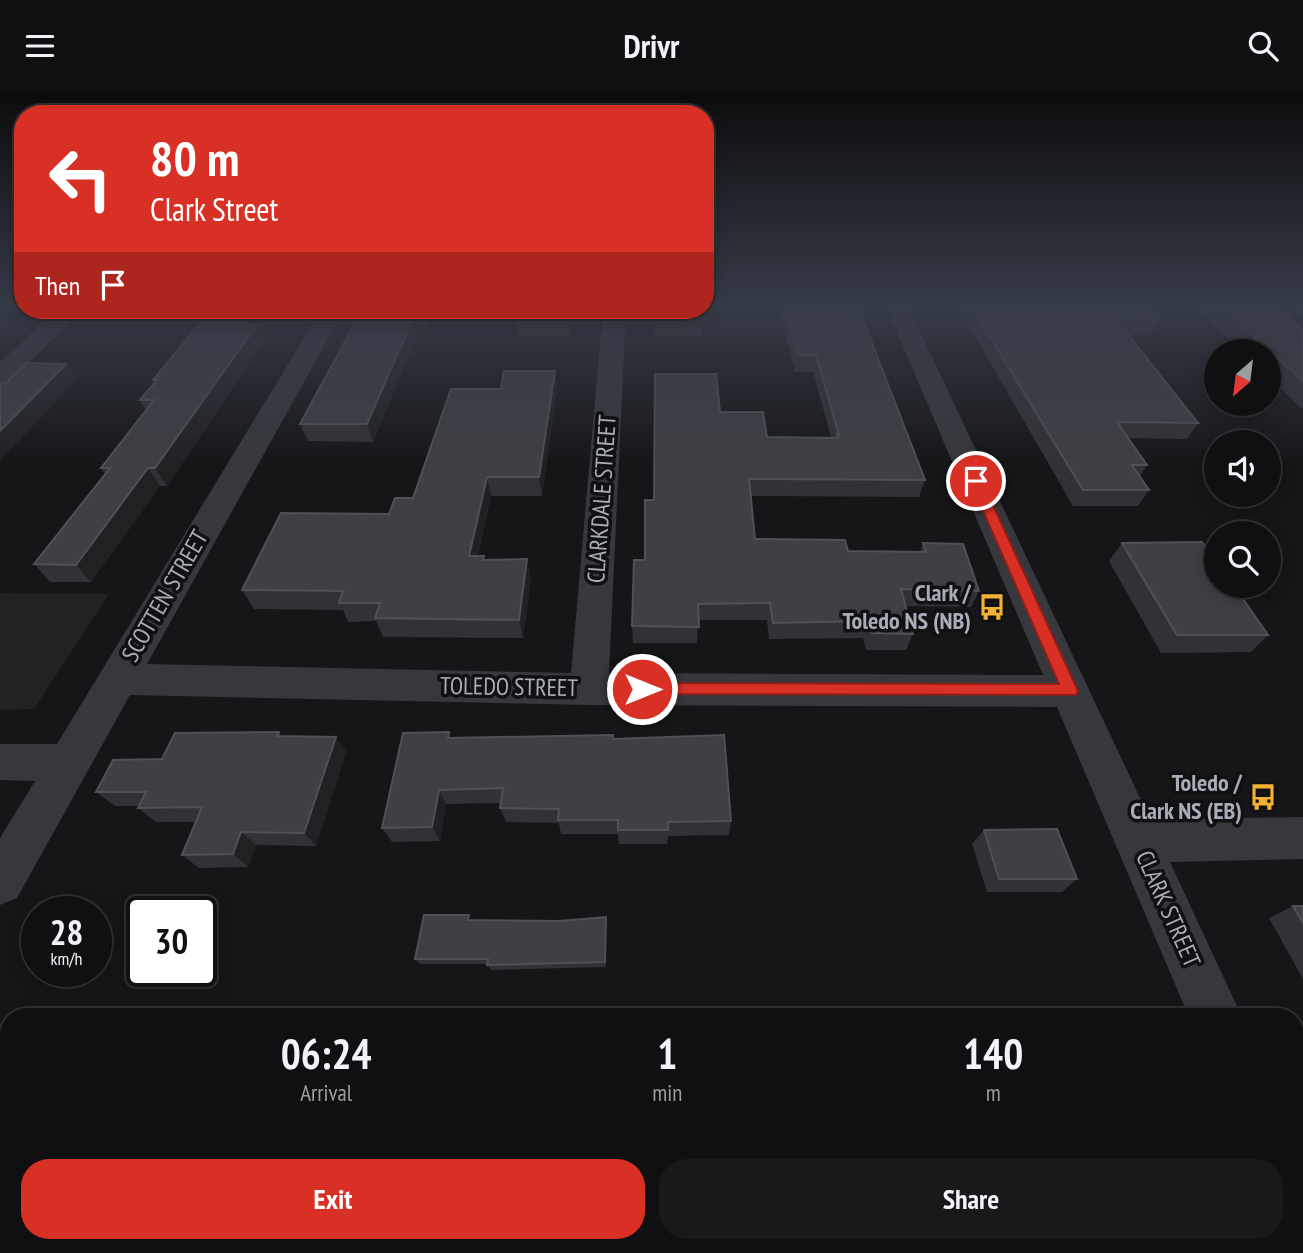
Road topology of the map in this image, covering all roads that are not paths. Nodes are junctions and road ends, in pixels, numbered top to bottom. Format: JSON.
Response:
{"nodes":[{"id":1,"x":19,"y":358,"type":"edge"},
{"id":2,"x":303,"y":358,"type":"edge"},
{"id":3,"x":612,"y":358,"type":"edge"},
{"id":4,"x":920,"y":358,"type":"edge"},
{"id":5,"x":0,"y":376,"type":"edge"},
{"id":6,"x":117,"y":679,"type":"junction"},
{"id":7,"x":589,"y":689,"type":"junction"},
{"id":8,"x":1070,"y":691,"type":"junction"},
{"id":9,"x":0,"y":762,"type":"edge"},
{"id":10,"x":68,"y":763,"type":"junction"},
{"id":11,"x":1303,"y":838,"type":"edge"},
{"id":12,"x":1137,"y":841,"type":"junction"},
{"id":13,"x":0,"y":882,"type":"edge"},
{"id":14,"x":1212,"y":1008,"type":"edge"}],
"edges":[{"from":1,"to":5,"type":"street"},
{"from":2,"to":6,"type":"street","name":"SCOTTEN STREET"},
{"from":3,"to":7,"type":"street","name":"CLARKDALE STREET"},
{"from":4,"to":8,"type":"street","name":"CLARK STREET"},
{"from":6,"to":7,"type":"street","name":"TOLEDO STREET"},
{"from":6,"to":10,"type":"street","name":"SCOTTEN STREET"},
{"from":7,"to":8,"type":"street","name":"TOLEDO STREET"},
{"from":8,"to":12,"type":"street","name":"CLARK STREET"},
{"from":9,"to":10,"type":"street"},
{"from":10,"to":13,"type":"street","name":"SCOTTEN STREET"},
{"from":11,"to":12,"type":"street"},
{"from":12,"to":14,"type":"street","name":"CLARK STREET"}]}
